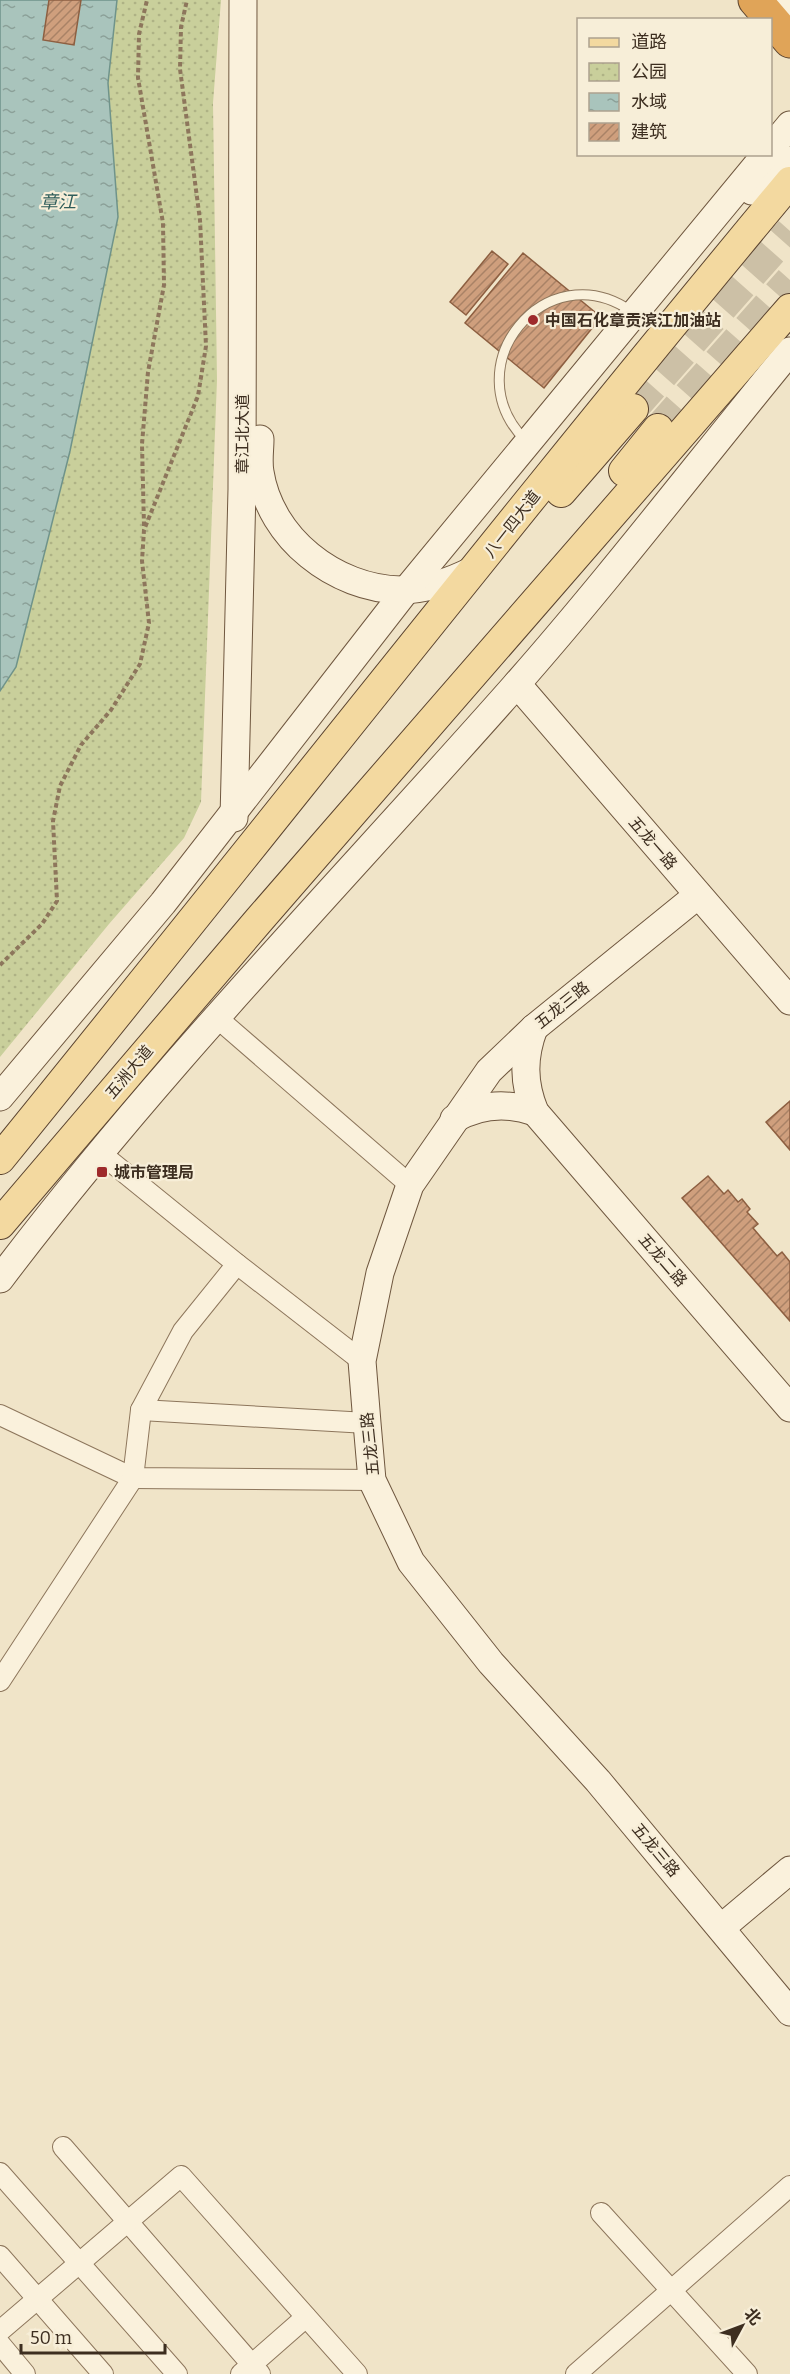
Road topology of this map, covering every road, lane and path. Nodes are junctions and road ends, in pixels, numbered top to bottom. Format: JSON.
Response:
{"nodes":[{"id":1,"x":147,"y":0,"type":"edge"},
{"id":2,"x":187,"y":0,"type":"edge"},
{"id":3,"x":243,"y":0,"type":"edge"},
{"id":4,"x":260,"y":0,"type":"edge"},
{"id":5,"x":755,"y":0,"type":"edge"},
{"id":6,"x":782,"y":0,"type":"edge"},
{"id":7,"x":790,"y":10,"type":"edge"},
{"id":8,"x":770,"y":18,"type":"edge"},
{"id":9,"x":772,"y":20,"type":"edge"},
{"id":10,"x":790,"y":41,"type":"edge"},
{"id":11,"x":790,"y":125,"type":"edge"},
{"id":12,"x":772,"y":148,"type":"edge"},
{"id":13,"x":764,"y":156,"type":"edge"},
{"id":14,"x":790,"y":160,"type":"edge"},
{"id":15,"x":790,"y":183,"type":"edge"},
{"id":16,"x":709,"y":226,"type":"junction"},
{"id":17,"x":790,"y":309,"type":"edge"},
{"id":18,"x":636,"y":314,"type":"junction"},
{"id":19,"x":790,"y":351,"type":"edge"},
{"id":20,"x":633,"y":409,"type":"tunnel mouth"},
{"id":21,"x":658,"y":429,"type":"tunnel mouth"},
{"id":22,"x":528,"y":444,"type":"junction"},
{"id":23,"x":144,"y":530,"type":"junction"},
{"id":24,"x":477,"y":569,"type":"junction"},
{"id":25,"x":407,"y":589,"type":"junction"},
{"id":26,"x":517,"y":684,"type":"junction"},
{"id":27,"x":233,"y":812,"type":"junction"},
{"id":28,"x":237,"y":867,"type":"junction"},
{"id":29,"x":698,"y":895,"type":"junction"},
{"id":30,"x":259,"y":920,"type":"junction"},
{"id":31,"x":0,"y":965,"type":"edge"},
{"id":32,"x":790,"y":1001,"type":"edge"},
{"id":33,"x":216,"y":1017,"type":"junction"},
{"id":34,"x":534,"y":1028,"type":"junction"},
{"id":35,"x":0,"y":1097,"type":"edge"},
{"id":36,"x":535,"y":1112,"type":"junction"},
{"id":37,"x":453,"y":1120,"type":"junction"},
{"id":38,"x":99,"y":1152,"type":"junction"},
{"id":39,"x":0,"y":1158,"type":"edge"},
{"id":40,"x":410,"y":1185,"type":"junction"},
{"id":41,"x":0,"y":1224,"type":"edge"},
{"id":42,"x":237,"y":1264,"type":"junction"},
{"id":43,"x":0,"y":1279,"type":"edge"},
{"id":44,"x":362,"y":1360,"type":"junction"},
{"id":45,"x":790,"y":1408,"type":"edge"},
{"id":46,"x":141,"y":1410,"type":"junction"},
{"id":47,"x":0,"y":1415,"type":"edge"},
{"id":48,"x":367,"y":1423,"type":"junction"},
{"id":49,"x":134,"y":1478,"type":"junction"},
{"id":50,"x":372,"y":1480,"type":"junction"},
{"id":51,"x":0,"y":1682,"type":"edge"},
{"id":52,"x":790,"y":1870,"type":"edge"},
{"id":53,"x":721,"y":1928,"type":"junction"},
{"id":54,"x":790,"y":2012,"type":"edge"},
{"id":55,"x":63,"y":2147,"type":"dead end"},
{"id":56,"x":0,"y":2173,"type":"edge"},
{"id":57,"x":790,"y":2186,"type":"edge"},
{"id":58,"x":601,"y":2213,"type":"dead end"},
{"id":59,"x":128,"y":2222,"type":"junction"},
{"id":60,"x":0,"y":2256,"type":"edge"},
{"id":61,"x":79,"y":2263,"type":"junction"},
{"id":62,"x":671,"y":2290,"type":"junction"},
{"id":63,"x":37,"y":2299,"type":"junction"},
{"id":64,"x":306,"y":2316,"type":"junction"},
{"id":65,"x":0,"y":2331,"type":"edge"},
{"id":66,"x":0,"y":2344,"type":"edge"},
{"id":67,"x":251,"y":2371,"type":"edge"},
{"id":68,"x":25,"y":2374,"type":"edge"},
{"id":69,"x":103,"y":2374,"type":"edge"},
{"id":70,"x":177,"y":2374,"type":"edge"},
{"id":71,"x":357,"y":2374,"type":"edge"},
{"id":72,"x":576,"y":2374,"type":"edge"},
{"id":73,"x":747,"y":2374,"type":"edge"}],
"edges":[{"from":1,"to":23,"type":"path"},
{"from":2,"to":23,"type":"path"},
{"from":3,"to":27,"type":"street","name":"章江北大道"},
{"from":4,"to":25,"type":"street","name":"章江北大道"},
{"from":5,"to":8,"type":"highway"},
{"from":6,"to":7,"type":"street"},
{"from":9,"to":10,"type":"highway"},
{"from":11,"to":12,"type":"street"},
{"from":13,"to":16,"type":"street"},
{"from":14,"to":16,"type":"street"},
{"from":15,"to":24,"type":"main road","name":"八一四大道"},
{"from":16,"to":18,"type":"street"},
{"from":17,"to":30,"type":"main road"},
{"from":18,"to":22,"type":"street"},
{"from":18,"to":22,"type":"lane"},
{"from":19,"to":26,"type":"street"},
{"from":20,"to":28,"type":"main road"},
{"from":21,"to":30,"type":"main road"},
{"from":22,"to":25,"type":"street"},
{"from":23,"to":31,"type":"path"},
{"from":24,"to":25,"type":"street","name":"章江北大道"},
{"from":24,"to":28,"type":"main road","name":"八一四大道"},
{"from":25,"to":27,"type":"street"},
{"from":26,"to":29,"type":"street","name":"五龙一路"},
{"from":26,"to":33,"type":"street"},
{"from":27,"to":28,"type":"street","name":"章江北大道"},
{"from":27,"to":35,"type":"street"},
{"from":28,"to":39,"type":"main road"},
{"from":29,"to":32,"type":"street","name":"五龙一路"},
{"from":29,"to":34,"type":"street","name":"五龙三路"},
{"from":30,"to":41,"type":"main road","name":"五洲大道"},
{"from":33,"to":38,"type":"street"},
{"from":33,"to":40,"type":"street"},
{"from":34,"to":36,"type":"street"},
{"from":34,"to":37,"type":"street","name":"五龙三路"},
{"from":36,"to":37,"type":"street"},
{"from":36,"to":45,"type":"street","name":"五龙二路"},
{"from":37,"to":40,"type":"street","name":"五龙三路"},
{"from":38,"to":42,"type":"street"},
{"from":38,"to":43,"type":"street"},
{"from":40,"to":44,"type":"street","name":"五龙三路"},
{"from":42,"to":44,"type":"street"},
{"from":42,"to":46,"type":"street"},
{"from":44,"to":48,"type":"street","name":"五龙三路"},
{"from":46,"to":48,"type":"street"},
{"from":46,"to":49,"type":"street"},
{"from":47,"to":49,"type":"street"},
{"from":48,"to":50,"type":"street","name":"五龙三路"},
{"from":49,"to":50,"type":"street"},
{"from":49,"to":51,"type":"street"},
{"from":50,"to":53,"type":"street","name":"五龙三路"},
{"from":52,"to":53,"type":"street"},
{"from":53,"to":54,"type":"street","name":"五龙三路"},
{"from":55,"to":59,"type":"street"},
{"from":56,"to":61,"type":"street"},
{"from":57,"to":62,"type":"street"},
{"from":58,"to":62,"type":"street"},
{"from":59,"to":61,"type":"street"},
{"from":59,"to":64,"type":"street"},
{"from":59,"to":67,"type":"street"},
{"from":60,"to":63,"type":"street"},
{"from":61,"to":63,"type":"street"},
{"from":61,"to":70,"type":"street"},
{"from":62,"to":72,"type":"street"},
{"from":62,"to":73,"type":"street"},
{"from":63,"to":65,"type":"street"},
{"from":63,"to":69,"type":"street"},
{"from":64,"to":67,"type":"street"},
{"from":64,"to":71,"type":"street"},
{"from":66,"to":68,"type":"street"}]}
